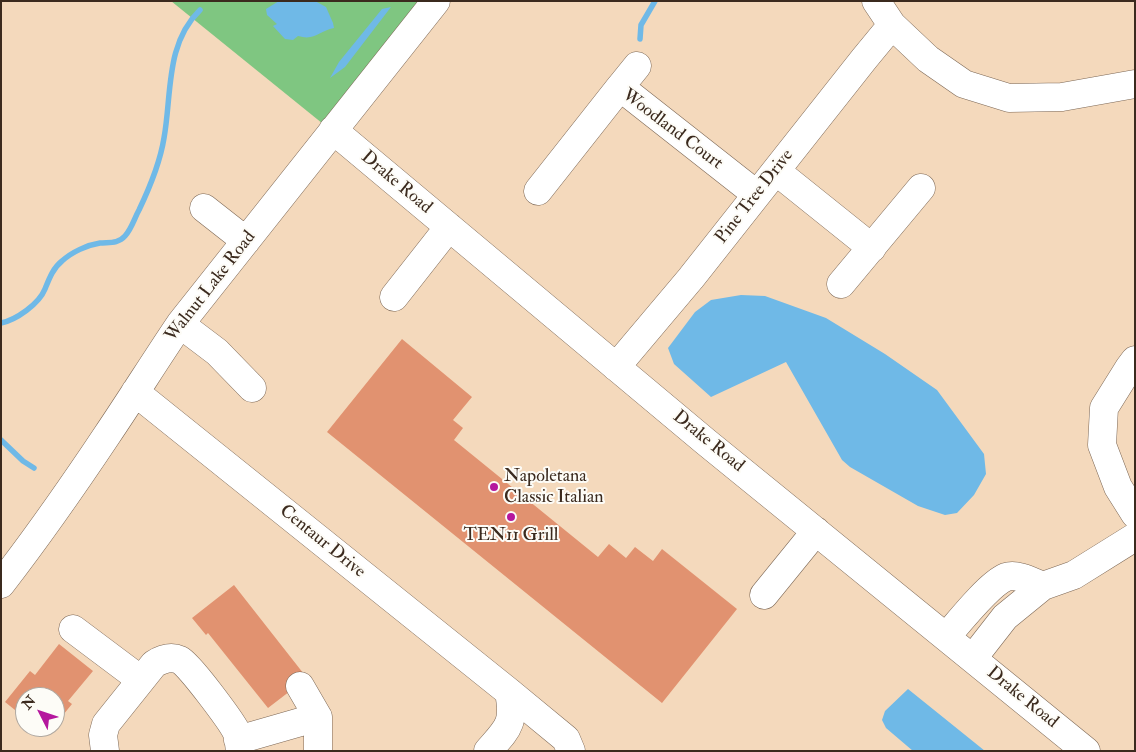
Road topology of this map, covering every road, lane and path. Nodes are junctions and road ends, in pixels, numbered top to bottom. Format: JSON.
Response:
{"nodes":[{"id":1,"x":436,"y":1,"type":"edge"},
{"id":2,"x":876,"y":1,"type":"edge"},
{"id":3,"x":892,"y":25,"type":"junction"},
{"id":4,"x":1135,"y":84,"type":"edge"},
{"id":5,"x":332,"y":130,"type":"junction"},
{"id":6,"x":776,"y":171,"type":"junction"},
{"id":7,"x":921,"y":188,"type":"dead end"},
{"id":8,"x":538,"y":191,"type":"dead end"},
{"id":9,"x":756,"y":194,"type":"junction"},
{"id":10,"x":204,"y":208,"type":"dead end"},
{"id":11,"x":449,"y":227,"type":"junction"},
{"id":12,"x":246,"y":241,"type":"junction"},
{"id":13,"x":872,"y":248,"type":"junction"},
{"id":14,"x":841,"y":284,"type":"dead end"},
{"id":15,"x":394,"y":297,"type":"dead end"},
{"id":16,"x":180,"y":324,"type":"junction"},
{"id":17,"x":1135,"y":360,"type":"edge"},
{"id":18,"x":616,"y":367,"type":"junction"},
{"id":19,"x":252,"y":388,"type":"dead end"},
{"id":20,"x":135,"y":392,"type":"junction"},
{"id":21,"x":1135,"y":514,"type":"edge"},
{"id":22,"x":816,"y":531,"type":"junction"},
{"id":23,"x":1135,"y":537,"type":"edge"},
{"id":24,"x":1,"y":584,"type":"edge"},
{"id":25,"x":1044,"y":586,"type":"junction"},
{"id":26,"x":764,"y":595,"type":"dead end"},
{"id":27,"x":73,"y":629,"type":"dead end"},
{"id":28,"x":946,"y":637,"type":"junction"},
{"id":29,"x":973,"y":658,"type":"junction"},
{"id":30,"x":141,"y":680,"type":"junction"},
{"id":31,"x":300,"y":686,"type":"dead end"},
{"id":32,"x":509,"y":692,"type":"junction"},
{"id":33,"x":318,"y":717,"type":"junction"},
{"id":34,"x":239,"y":746,"type":"edge"},
{"id":35,"x":105,"y":751,"type":"edge"},
{"id":36,"x":318,"y":751,"type":"edge"},
{"id":37,"x":488,"y":751,"type":"edge"},
{"id":38,"x":571,"y":751,"type":"edge"},
{"id":39,"x":1086,"y":751,"type":"edge"}],
"edges":[{"from":1,"to":5,"type":"street","name":"Walnut Lake Road"},
{"from":2,"to":3,"type":"street"},
{"from":3,"to":4,"type":"street"},
{"from":3,"to":6,"type":"street","name":"Pine Tree Drive"},
{"from":5,"to":11,"type":"street","name":"Drake Road"},
{"from":5,"to":12,"type":"street","name":"Walnut Lake Road"},
{"from":6,"to":9,"type":"street","name":"Pine Tree Drive"},
{"from":6,"to":13,"type":"street"},
{"from":7,"to":13,"type":"street"},
{"from":8,"to":9,"type":"street","name":"Woodland Court"},
{"from":9,"to":18,"type":"street","name":"Pine Tree Drive"},
{"from":10,"to":12,"type":"street"},
{"from":11,"to":15,"type":"street"},
{"from":11,"to":18,"type":"street","name":"Drake Road"},
{"from":12,"to":16,"type":"street","name":"Walnut Lake Road"},
{"from":13,"to":14,"type":"street"},
{"from":16,"to":19,"type":"street"},
{"from":16,"to":20,"type":"street","name":"Walnut Lake Road"},
{"from":17,"to":21,"type":"street"},
{"from":18,"to":22,"type":"street","name":"Drake Road"},
{"from":20,"to":24,"type":"street","name":"Walnut Lake Road"},
{"from":20,"to":32,"type":"street","name":"Centaur Drive"},
{"from":22,"to":26,"type":"street"},
{"from":22,"to":28,"type":"street","name":"Drake Road"},
{"from":23,"to":25,"type":"street"},
{"from":25,"to":28,"type":"street"},
{"from":25,"to":29,"type":"street"},
{"from":27,"to":30,"type":"street"},
{"from":28,"to":29,"type":"street","name":"Drake Road"},
{"from":29,"to":39,"type":"street","name":"Drake Road"},
{"from":30,"to":34,"type":"street"},
{"from":30,"to":35,"type":"street"},
{"from":31,"to":33,"type":"street"},
{"from":32,"to":37,"type":"street"},
{"from":32,"to":38,"type":"street","name":"Centaur Drive"},
{"from":33,"to":34,"type":"street"},
{"from":33,"to":36,"type":"street"}]}
